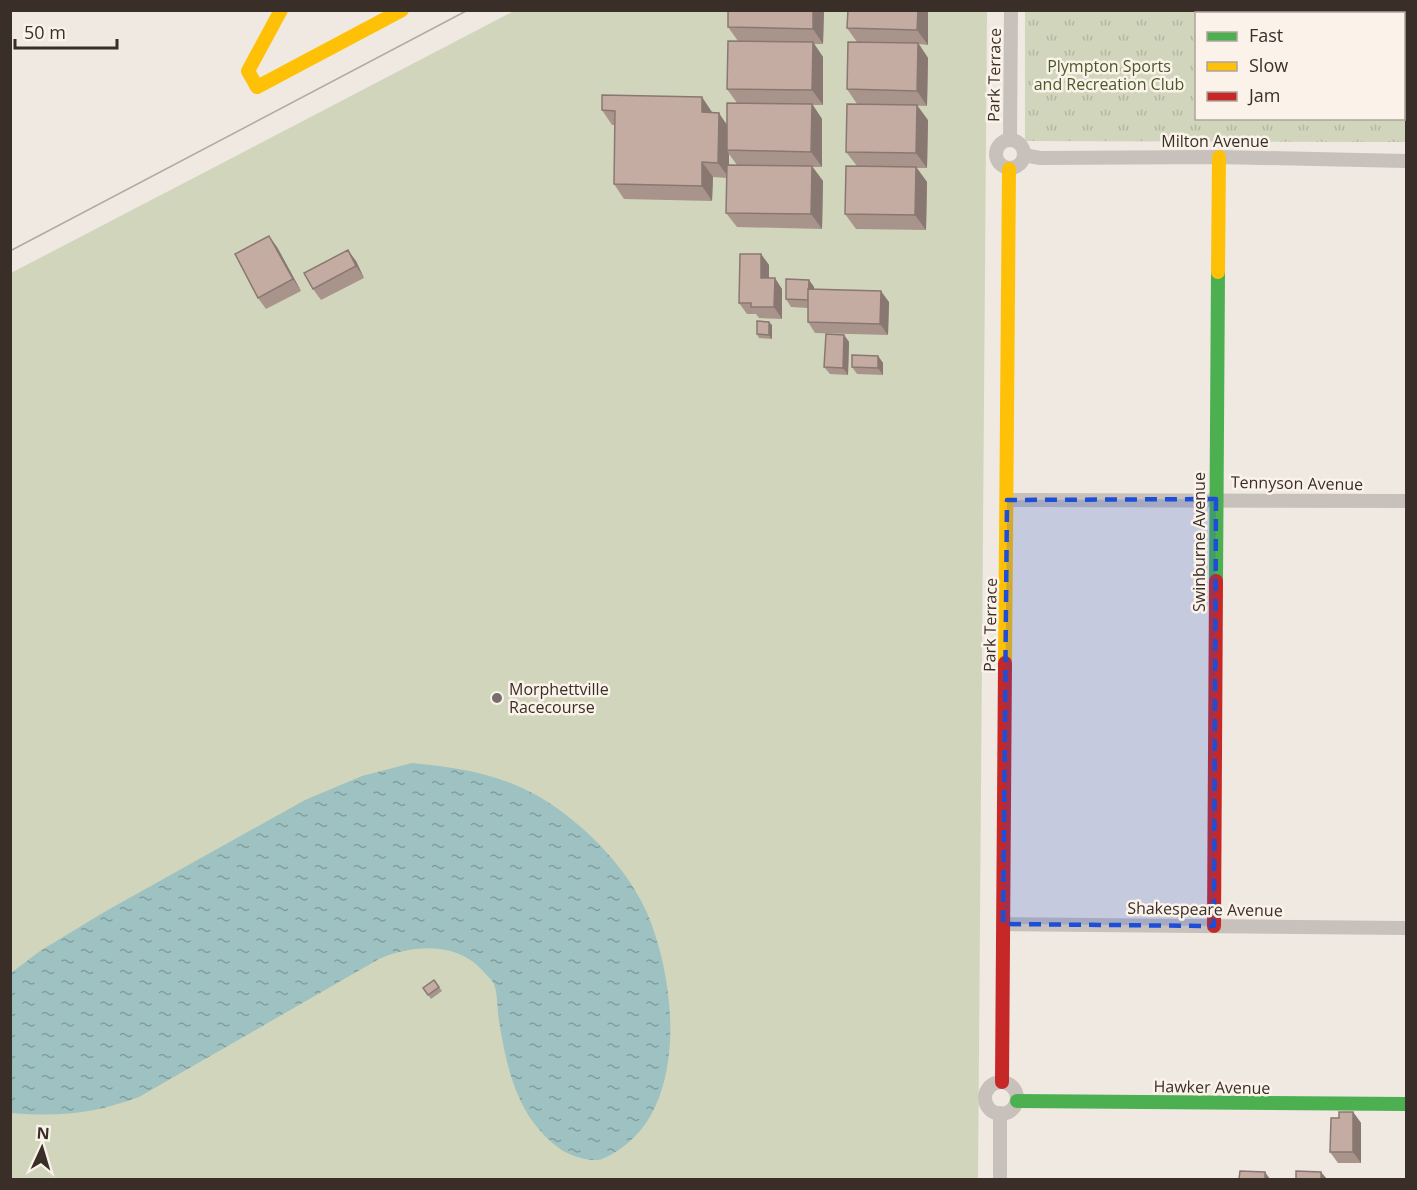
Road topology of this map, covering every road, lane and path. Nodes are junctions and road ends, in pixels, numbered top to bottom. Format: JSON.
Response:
{"nodes":[{"id":1,"x":281,"y":10,"type":"edge"},
{"id":2,"x":402,"y":10,"type":"edge"},
{"id":3,"x":1011,"y":10,"type":"edge"},
{"id":4,"x":1010,"y":140,"type":"junction"},
{"id":5,"x":1024,"y":155,"type":"junction"},
{"id":6,"x":1219,"y":157,"type":"junction"},
{"id":7,"x":1407,"y":161,"type":"edge"},
{"id":8,"x":1009,"y":169,"type":"junction"},
{"id":9,"x":1216,"y":499,"type":"junction"},
{"id":10,"x":1007,"y":500,"type":"junction"},
{"id":11,"x":1407,"y":501,"type":"edge"},
{"id":12,"x":1003,"y":924,"type":"junction"},
{"id":13,"x":1214,"y":926,"type":"junction"},
{"id":14,"x":1407,"y":928,"type":"edge"},
{"id":15,"x":1002,"y":1082,"type":"junction"},
{"id":16,"x":1017,"y":1101,"type":"junction"},
{"id":17,"x":1407,"y":1104,"type":"edge"},
{"id":18,"x":1000,"y":1113,"type":"junction"},
{"id":19,"x":1000,"y":1179,"type":"edge"}],
"edges":[{"from":1,"to":2,"type":"street"},
{"from":3,"to":4,"type":"street","name":"Park Terrace"},
{"from":4,"to":5,"type":"street"},
{"from":4,"to":8,"type":"street"},
{"from":5,"to":6,"type":"street","name":"Milton Avenue"},
{"from":5,"to":8,"type":"street"},
{"from":6,"to":7,"type":"street","name":"Milton Avenue"},
{"from":6,"to":9,"type":"street","name":"Swinburne Avenue"},
{"from":8,"to":10,"type":"street","name":"Park Terrace"},
{"from":9,"to":10,"type":"street","name":"Tennyson Avenue"},
{"from":9,"to":11,"type":"street","name":"Tennyson Avenue"},
{"from":9,"to":13,"type":"street","name":"Swinburne Avenue"},
{"from":10,"to":12,"type":"street","name":"Park Terrace"},
{"from":12,"to":13,"type":"street","name":"Shakespeare Avenue"},
{"from":12,"to":15,"type":"street","name":"Park Terrace"},
{"from":13,"to":14,"type":"street","name":"Shakespeare Avenue"},
{"from":15,"to":16,"type":"street"},
{"from":15,"to":18,"type":"street"},
{"from":16,"to":17,"type":"street","name":"Hawker Avenue"},
{"from":16,"to":18,"type":"street"},
{"from":18,"to":19,"type":"street"}]}
